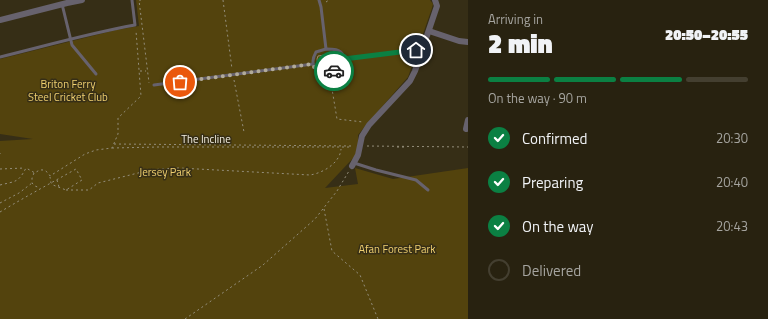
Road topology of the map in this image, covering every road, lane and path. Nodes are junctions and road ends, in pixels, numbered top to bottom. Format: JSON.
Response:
{"nodes":[{"id":1,"x":82,"y":0,"type":"edge"},
{"id":2,"x":132,"y":0,"type":"edge"},
{"id":3,"x":139,"y":0,"type":"edge"},
{"id":4,"x":223,"y":0,"type":"edge"},
{"id":5,"x":319,"y":0,"type":"edge"},
{"id":6,"x":435,"y":0,"type":"edge"},
{"id":7,"x":65,"y":2,"type":"edge"},
{"id":8,"x":0,"y":20,"type":"edge"},
{"id":9,"x":135,"y":25,"type":"junction"},
{"id":10,"x":428,"y":31,"type":"junction"},
{"id":11,"x":70,"y":39,"type":"junction"},
{"id":12,"x":468,"y":42,"type":"edge"},
{"id":13,"x":326,"y":49,"type":"junction"},
{"id":14,"x":416,"y":50,"type":"dead end"},
{"id":15,"x":0,"y":57,"type":"edge"},
{"id":16,"x":344,"y":59,"type":"junction"},
{"id":17,"x":312,"y":64,"type":"junction"},
{"id":18,"x":147,"y":70,"type":"junction"},
{"id":19,"x":139,"y":71,"type":"junction"},
{"id":20,"x":330,"y":72,"type":"junction"},
{"id":21,"x":96,"y":74,"type":"dead end"},
{"id":22,"x":233,"y":75,"type":"junction"},
{"id":23,"x":154,"y":85,"type":"joint"},
{"id":24,"x":468,"y":120,"type":"edge"},
{"id":25,"x":365,"y":123,"type":"dead end"},
{"id":26,"x":466,"y":129,"type":"dead end"},
{"id":27,"x":244,"y":132,"type":"dead end"},
{"id":28,"x":114,"y":144,"type":"junction"},
{"id":29,"x":360,"y":146,"type":"junction"},
{"id":30,"x":407,"y":147,"type":"dead end"},
{"id":31,"x":468,"y":147,"type":"edge"},
{"id":32,"x":112,"y":148,"type":"junction"},
{"id":33,"x":341,"y":148,"type":"junction"},
{"id":34,"x":353,"y":164,"type":"junction"},
{"id":35,"x":26,"y":168,"type":"junction"},
{"id":36,"x":0,"y":169,"type":"edge"},
{"id":37,"x":35,"y":173,"type":"junction"},
{"id":38,"x":50,"y":176,"type":"junction"},
{"id":39,"x":57,"y":180,"type":"junction"},
{"id":40,"x":32,"y":183,"type":"junction"},
{"id":41,"x":51,"y":183,"type":"junction"},
{"id":42,"x":0,"y":185,"type":"edge"},
{"id":43,"x":41,"y":188,"type":"junction"},
{"id":44,"x":59,"y":188,"type":"junction"},
{"id":45,"x":66,"y":190,"type":"junction"},
{"id":46,"x":428,"y":190,"type":"dead end"},
{"id":47,"x":0,"y":203,"type":"edge"},
{"id":48,"x":324,"y":208,"type":"junction"},
{"id":49,"x":0,"y":212,"type":"edge"},
{"id":50,"x":185,"y":319,"type":"edge"},
{"id":51,"x":378,"y":319,"type":"edge"}],
"edges":[{"from":1,"to":7,"type":"street"},
{"from":2,"to":9,"type":"lane"},
{"from":3,"to":18,"type":"path"},
{"from":4,"to":22,"type":"path"},
{"from":5,"to":13,"type":"lane"},
{"from":6,"to":10,"type":"street"},
{"from":7,"to":8,"type":"street"},
{"from":7,"to":11,"type":"lane"},
{"from":9,"to":11,"type":"lane"},
{"from":9,"to":19,"type":"path"},
{"from":10,"to":12,"type":"street"},
{"from":10,"to":29,"type":"street"},
{"from":11,"to":15,"type":"lane"},
{"from":11,"to":21,"type":"lane"},
{"from":13,"to":16,"type":"lane"},
{"from":13,"to":17,"type":"lane"},
{"from":14,"to":16,"type":"lane"},
{"from":16,"to":20,"type":"lane"},
{"from":17,"to":20,"type":"lane"},
{"from":17,"to":22,"type":"lane"},
{"from":18,"to":19,"type":"path"},
{"from":18,"to":23,"type":"path"},
{"from":19,"to":28,"type":"path"},
{"from":20,"to":25,"type":"path"},
{"from":22,"to":23,"type":"lane"},
{"from":22,"to":27,"type":"path"},
{"from":24,"to":26,"type":"street"},
{"from":28,"to":29,"type":"path"},
{"from":28,"to":32,"type":"path"},
{"from":29,"to":30,"type":"path"},
{"from":29,"to":31,"type":"path"},
{"from":29,"to":33,"type":"path","name":"The Incline"},
{"from":29,"to":34,"type":"street"},
{"from":32,"to":33,"type":"path","name":"The Incline"},
{"from":32,"to":38,"type":"path","name":"The Incline"},
{"from":33,"to":45,"type":"path"},
{"from":34,"to":46,"type":"lane"},
{"from":34,"to":48,"type":"path"},
{"from":35,"to":36,"type":"path"},
{"from":35,"to":37,"type":"path"},
{"from":35,"to":42,"type":"path"},
{"from":37,"to":38,"type":"path"},
{"from":37,"to":40,"type":"path"},
{"from":38,"to":41,"type":"path"},
{"from":39,"to":41,"type":"path"},
{"from":39,"to":44,"type":"path"},
{"from":39,"to":45,"type":"path"},
{"from":40,"to":43,"type":"path"},
{"from":40,"to":47,"type":"path"},
{"from":41,"to":43,"type":"path"},
{"from":41,"to":44,"type":"path"},
{"from":43,"to":49,"type":"path"},
{"from":44,"to":45,"type":"path"},
{"from":48,"to":50,"type":"path"},
{"from":48,"to":51,"type":"path"}]}
